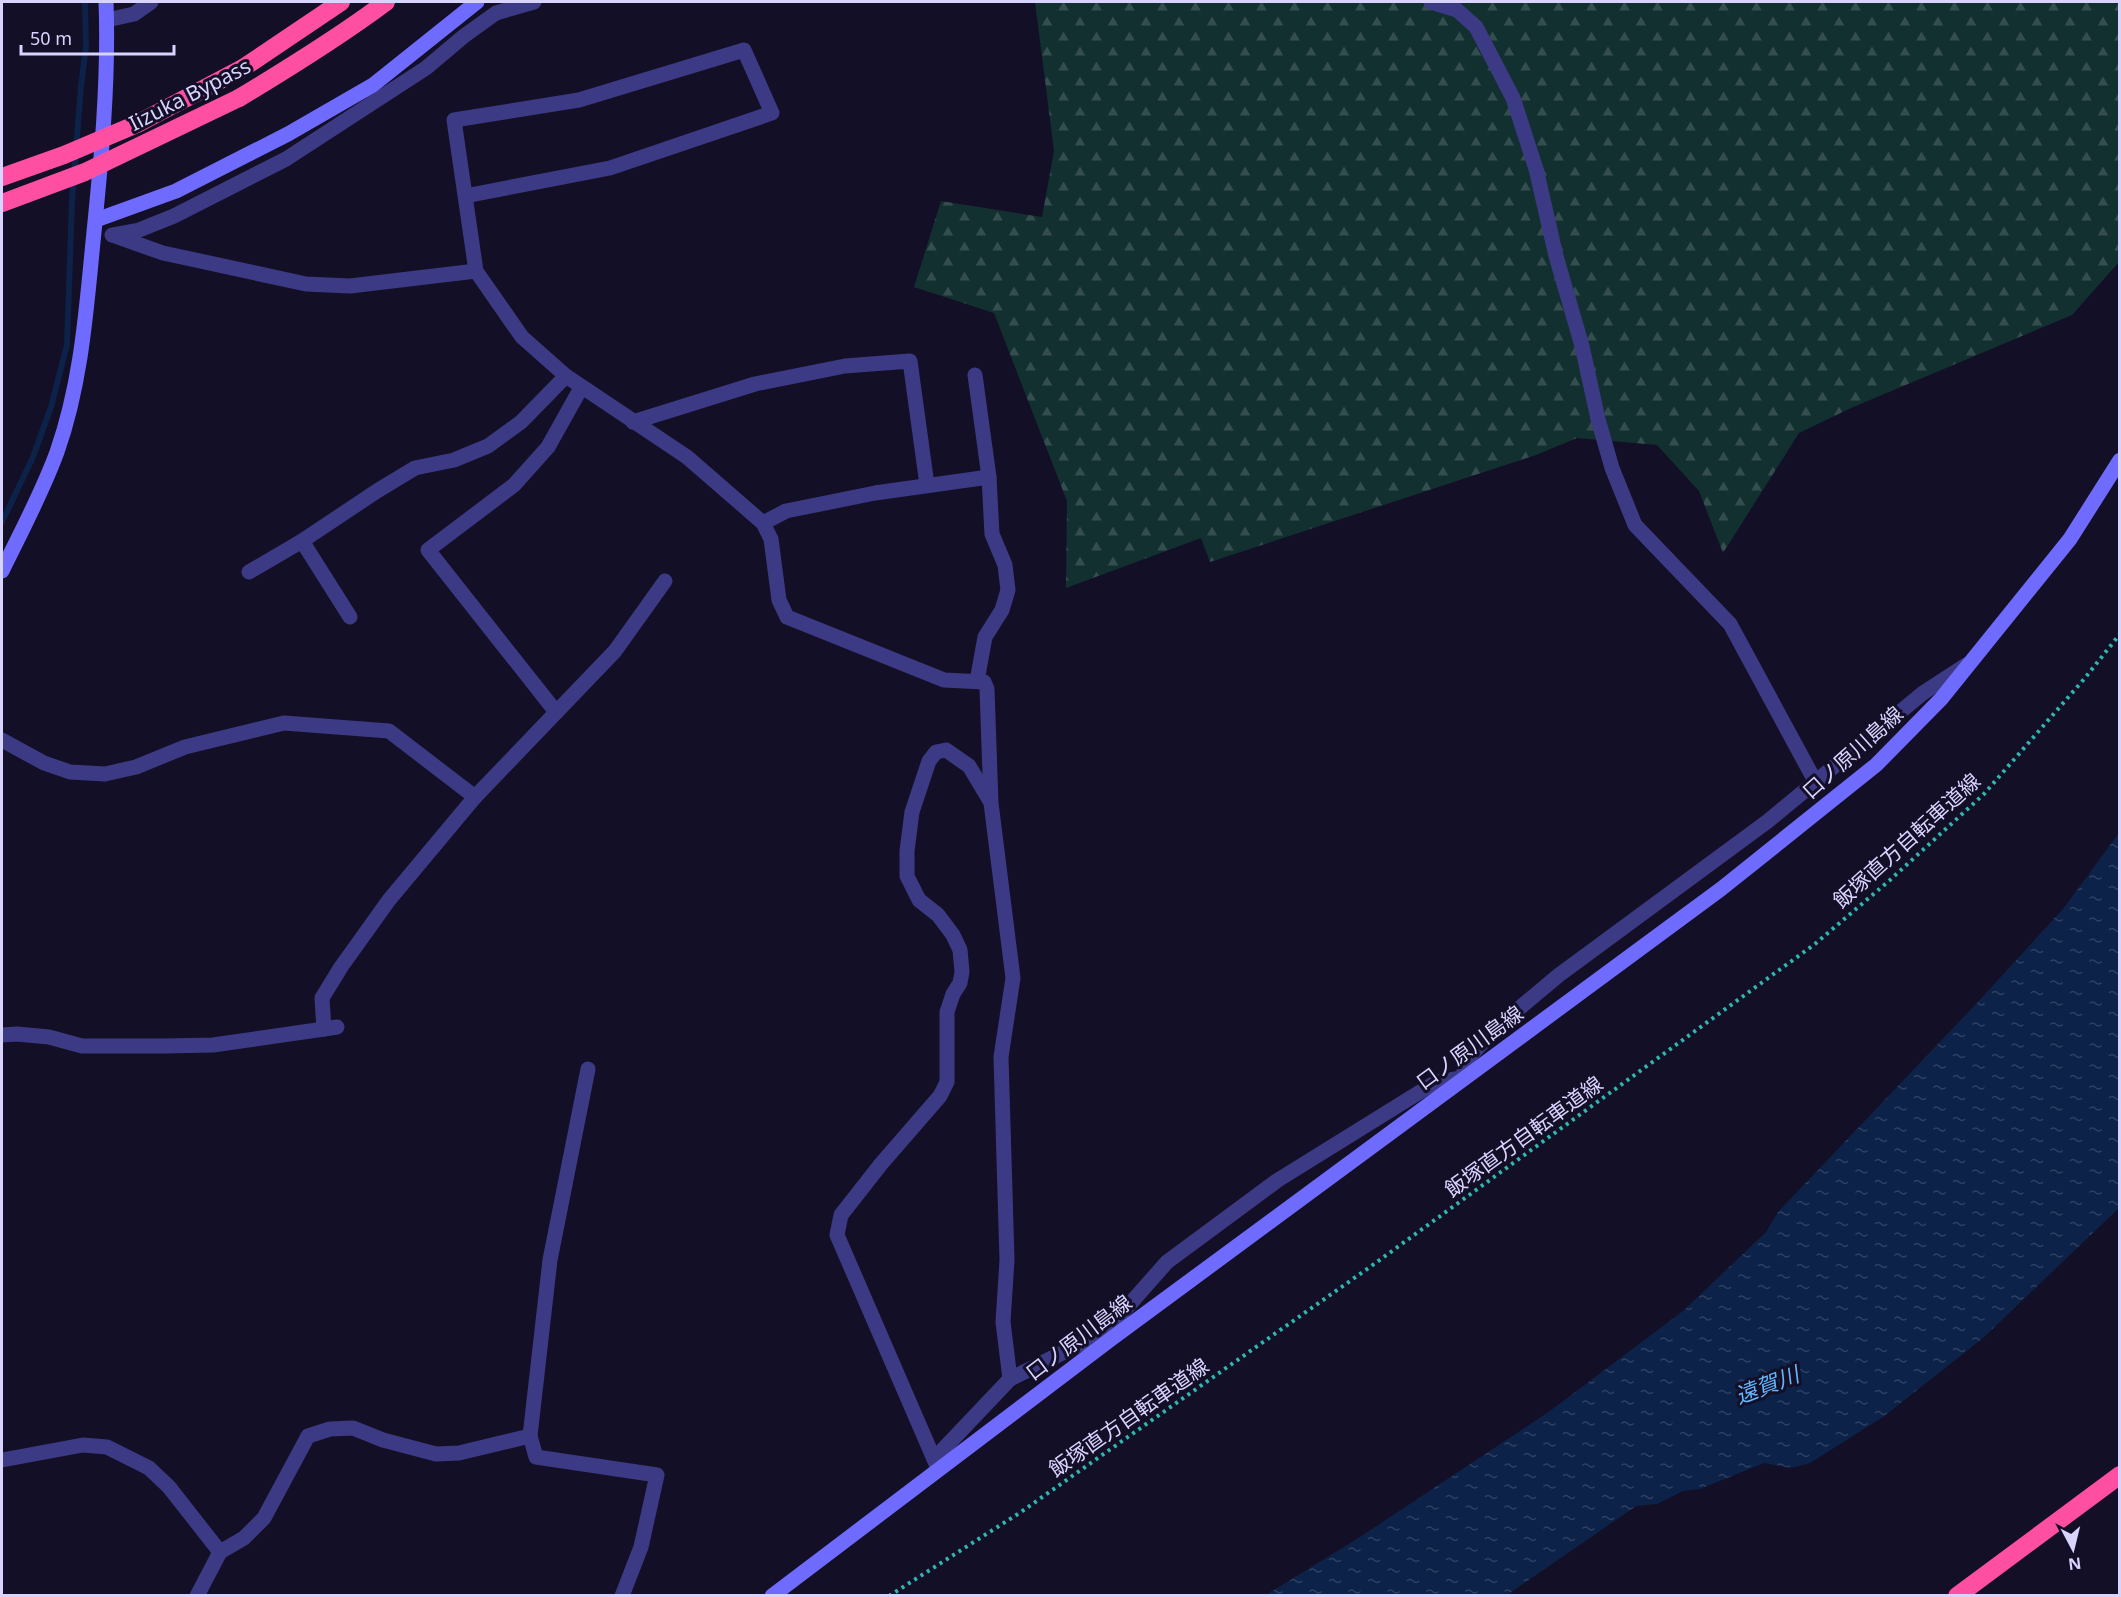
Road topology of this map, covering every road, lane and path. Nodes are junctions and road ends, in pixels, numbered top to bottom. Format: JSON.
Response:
{"nodes":[{"id":1,"x":106,"y":2,"type":"edge"},
{"id":2,"x":151,"y":2,"type":"edge"},
{"id":3,"x":341,"y":2,"type":"edge"},
{"id":4,"x":386,"y":2,"type":"edge"},
{"id":5,"x":477,"y":2,"type":"edge"},
{"id":6,"x":534,"y":2,"type":"edge"},
{"id":7,"x":1431,"y":2,"type":"edge"},
{"id":8,"x":107,"y":20,"type":"junction"},
{"id":9,"x":2,"y":177,"type":"edge"},
{"id":10,"x":465,"y":196,"type":"junction"},
{"id":11,"x":2,"y":203,"type":"edge"},
{"id":12,"x":95,"y":226,"type":"junction"},
{"id":13,"x":112,"y":235,"type":"junction"},
{"id":14,"x":476,"y":271,"type":"junction"},
{"id":15,"x":975,"y":375,"type":"dead end"},
{"id":16,"x":566,"y":376,"type":"junction"},
{"id":17,"x":581,"y":388,"type":"junction"},
{"id":18,"x":633,"y":422,"type":"junction"},
{"id":19,"x":2120,"y":460,"type":"edge"},
{"id":20,"x":989,"y":477,"type":"junction"},
{"id":21,"x":927,"y":485,"type":"junction"},
{"id":22,"x":763,"y":523,"type":"junction"},
{"id":23,"x":302,"y":541,"type":"junction"},
{"id":24,"x":2,"y":571,"type":"edge"},
{"id":25,"x":249,"y":572,"type":"dead end"},
{"id":26,"x":665,"y":581,"type":"dead end"},
{"id":27,"x":350,"y":617,"type":"dead end"},
{"id":28,"x":2120,"y":634,"type":"edge"},
{"id":29,"x":1971,"y":662,"type":"junction"},
{"id":30,"x":977,"y":681,"type":"junction"},
{"id":31,"x":556,"y":712,"type":"junction"},
{"id":32,"x":2,"y":740,"type":"edge"},
{"id":33,"x":1815,"y":781,"type":"junction"},
{"id":34,"x":475,"y":797,"type":"junction"},
{"id":35,"x":992,"y":804,"type":"junction"},
{"id":36,"x":2,"y":1035,"type":"edge"},
{"id":37,"x":588,"y":1069,"type":"dead end"},
{"id":38,"x":1462,"y":1078,"type":"junction"},
{"id":39,"x":1108,"y":1335,"type":"junction"},
{"id":40,"x":1010,"y":1380,"type":"junction"},
{"id":41,"x":530,"y":1436,"type":"junction"},
{"id":42,"x":2,"y":1460,"type":"edge"},
{"id":43,"x":936,"y":1464,"type":"junction"},
{"id":44,"x":2120,"y":1475,"type":"edge"},
{"id":45,"x":220,"y":1552,"type":"junction"},
{"id":46,"x":197,"y":1596,"type":"edge"},
{"id":47,"x":622,"y":1596,"type":"edge"},
{"id":48,"x":772,"y":1596,"type":"edge"},
{"id":49,"x":889,"y":1596,"type":"edge"},
{"id":50,"x":1957,"y":1596,"type":"edge"}],
"edges":[{"from":1,"to":8,"type":"main road"},
{"from":2,"to":8,"type":"street"},
{"from":3,"to":9,"type":"highway","bridge":true},
{"from":4,"to":11,"type":"highway","name":"Iizuka Bypass","bridge":true},
{"from":5,"to":12,"type":"main road"},
{"from":6,"to":13,"type":"street"},
{"from":7,"to":33,"type":"street"},
{"from":8,"to":12,"type":"main road"},
{"from":10,"to":10,"type":"street"},
{"from":10,"to":14,"type":"street"},
{"from":12,"to":13,"type":"street"},
{"from":12,"to":24,"type":"main road"},
{"from":13,"to":14,"type":"street"},
{"from":14,"to":16,"type":"street"},
{"from":15,"to":20,"type":"street"},
{"from":16,"to":17,"type":"street"},
{"from":16,"to":23,"type":"street"},
{"from":17,"to":18,"type":"street"},
{"from":17,"to":31,"type":"street"},
{"from":18,"to":21,"type":"street"},
{"from":18,"to":22,"type":"street"},
{"from":19,"to":29,"type":"main road","name":"口ノ原川島線"},
{"from":20,"to":21,"type":"street"},
{"from":20,"to":30,"type":"street"},
{"from":21,"to":22,"type":"street"},
{"from":22,"to":30,"type":"street"},
{"from":23,"to":25,"type":"street"},
{"from":23,"to":27,"type":"street"},
{"from":26,"to":31,"type":"street"},
{"from":28,"to":49,"type":"path","name":"飯塚直方自転車道線"},
{"from":29,"to":33,"type":"street"},
{"from":29,"to":38,"type":"main road","name":"口ノ原川島線"},
{"from":30,"to":35,"type":"street"},
{"from":31,"to":34,"type":"street"},
{"from":32,"to":34,"type":"street"},
{"from":33,"to":38,"type":"street"},
{"from":34,"to":36,"type":"street"},
{"from":35,"to":40,"type":"street"},
{"from":35,"to":43,"type":"street"},
{"from":37,"to":41,"type":"street"},
{"from":38,"to":39,"type":"main road","name":"口ノ原川島線"},
{"from":38,"to":39,"type":"street"},
{"from":39,"to":40,"type":"street"},
{"from":39,"to":43,"type":"main road","name":"口ノ原川島線"},
{"from":40,"to":43,"type":"street"},
{"from":41,"to":45,"type":"street"},
{"from":41,"to":47,"type":"street"},
{"from":42,"to":45,"type":"street"},
{"from":43,"to":48,"type":"main road","name":"口ノ原川島線"},
{"from":44,"to":50,"type":"highway"},
{"from":45,"to":46,"type":"street"}]}
